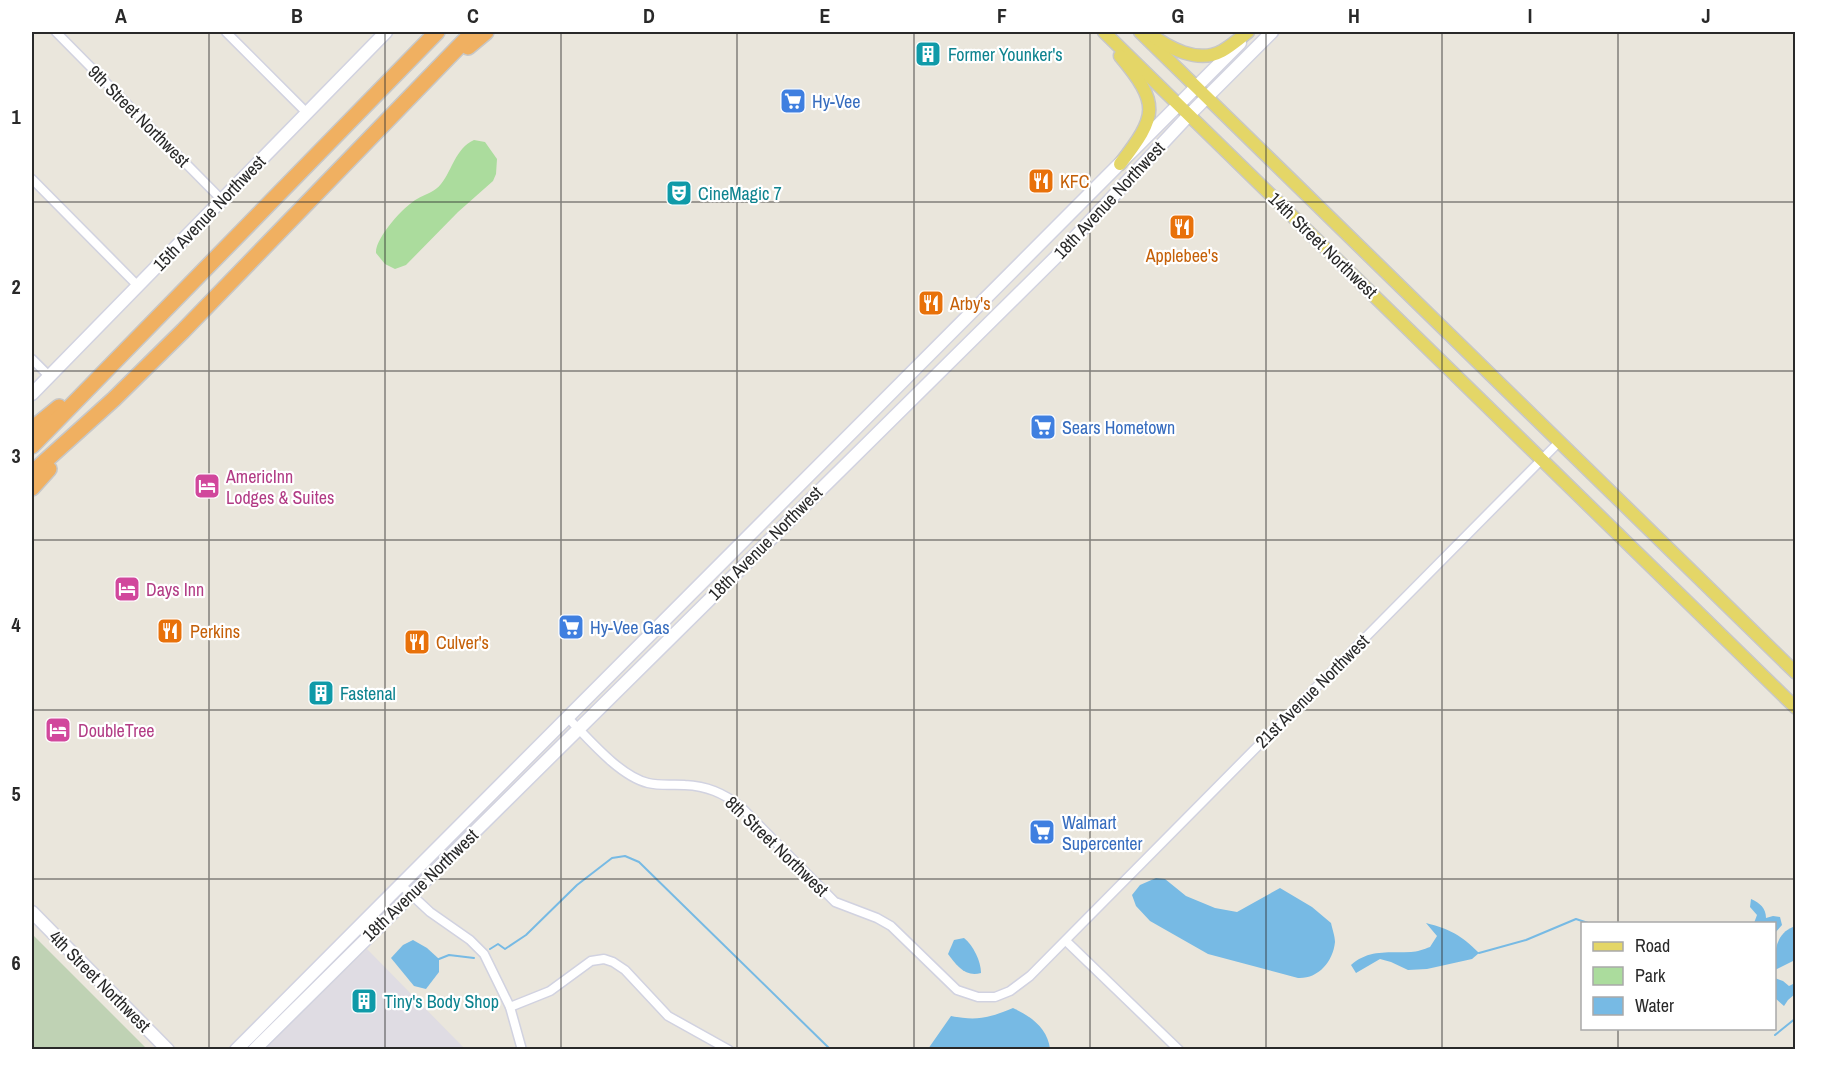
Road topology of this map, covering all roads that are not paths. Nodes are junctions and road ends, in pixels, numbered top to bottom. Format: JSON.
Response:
{"nodes":[{"id":1,"x":56,"y":32,"type":"edge"},
{"id":2,"x":226,"y":32,"type":"edge"},
{"id":3,"x":386,"y":32,"type":"edge"},
{"id":4,"x":431,"y":32,"type":"edge"},
{"id":5,"x":437,"y":32,"type":"edge"},
{"id":6,"x":473,"y":32,"type":"edge"},
{"id":7,"x":486,"y":32,"type":"edge"},
{"id":8,"x":1102,"y":32,"type":"edge"},
{"id":9,"x":1140,"y":32,"type":"edge"},
{"id":10,"x":1147,"y":32,"type":"edge"},
{"id":11,"x":1250,"y":32,"type":"edge"},
{"id":12,"x":1272,"y":32,"type":"edge"},
{"id":13,"x":1196,"y":86,"type":"junction"},
{"id":14,"x":1207,"y":97,"type":"junction"},
{"id":15,"x":1179,"y":103,"type":"junction"},
{"id":16,"x":364,"y":105,"type":"junction"},
{"id":17,"x":307,"y":113,"type":"junction"},
{"id":18,"x":1190,"y":115,"type":"junction"},
{"id":19,"x":384,"y":124,"type":"junction"},
{"id":20,"x":1120,"y":164,"type":"junction"},
{"id":21,"x":32,"y":179,"type":"edge"},
{"id":22,"x":222,"y":200,"type":"junction"},
{"id":23,"x":138,"y":286,"type":"junction"},
{"id":24,"x":32,"y":359,"type":"edge"},
{"id":25,"x":112,"y":363,"type":"junction"},
{"id":26,"x":49,"y":376,"type":"junction"},
{"id":27,"x":32,"y":394,"type":"edge"},
{"id":28,"x":114,"y":399,"type":"junction"},
{"id":29,"x":32,"y":429,"type":"edge"},
{"id":30,"x":1560,"y":441,"type":"junction"},
{"id":31,"x":32,"y":446,"type":"edge"},
{"id":32,"x":1542,"y":459,"type":"junction"},
{"id":33,"x":32,"y":473,"type":"edge"},
{"id":34,"x":32,"y":488,"type":"edge"},
{"id":35,"x":1796,"y":673,"type":"edge"},
{"id":36,"x":1796,"y":708,"type":"edge"},
{"id":37,"x":567,"y":717,"type":"junction"},
{"id":38,"x":579,"y":729,"type":"junction"},
{"id":39,"x":400,"y":884,"type":"junction"},
{"id":40,"x":411,"y":895,"type":"junction"},
{"id":41,"x":32,"y":912,"type":"edge"},
{"id":42,"x":1066,"y":941,"type":"junction"},
{"id":43,"x":331,"y":963,"type":"junction"},
{"id":44,"x":510,"y":1007,"type":"junction"},
{"id":45,"x":168,"y":1050,"type":"edge"},
{"id":46,"x":236,"y":1050,"type":"edge"},
{"id":47,"x":254,"y":1050,"type":"edge"},
{"id":48,"x":522,"y":1050,"type":"edge"},
{"id":49,"x":729,"y":1050,"type":"edge"},
{"id":50,"x":1179,"y":1050,"type":"edge"}],
"edges":[{"from":1,"to":22,"type":"street","name":"9th Street Northwest"},
{"from":2,"to":17,"type":"street"},
{"from":3,"to":17,"type":"street","name":"15th Avenue Northwest"},
{"from":4,"to":16,"type":"highway"},
{"from":5,"to":16,"type":"highway"},
{"from":6,"to":19,"type":"highway"},
{"from":7,"to":19,"type":"highway"},
{"from":8,"to":15,"type":"main road","name":"14th Street Northwest"},
{"from":8,"to":20,"type":"main road"},
{"from":9,"to":13,"type":"main road","name":"14th Street Northwest"},
{"from":10,"to":11,"type":"main road"},
{"from":11,"to":13,"type":"street","name":"18th Avenue Northwest"},
{"from":12,"to":14,"type":"street","name":"18th Avenue Northwest"},
{"from":13,"to":14,"type":"main road","name":"14th Street Northwest"},
{"from":13,"to":15,"type":"street","name":"18th Avenue Northwest"},
{"from":14,"to":18,"type":"street","name":"18th Avenue Northwest"},
{"from":14,"to":30,"type":"main road","name":"14th Street Northwest"},
{"from":15,"to":18,"type":"main road","name":"14th Street Northwest"},
{"from":15,"to":20,"type":"street","name":"18th Avenue Northwest"},
{"from":16,"to":25,"type":"highway"},
{"from":17,"to":22,"type":"street","name":"15th Avenue Northwest"},
{"from":18,"to":32,"type":"main road","name":"14th Street Northwest"},
{"from":18,"to":38,"type":"street","name":"18th Avenue Northwest"},
{"from":19,"to":28,"type":"highway"},
{"from":20,"to":37,"type":"street","name":"18th Avenue Northwest"},
{"from":21,"to":23,"type":"street"},
{"from":22,"to":23,"type":"street","name":"15th Avenue Northwest"},
{"from":23,"to":26,"type":"street","name":"15th Avenue Northwest"},
{"from":24,"to":26,"type":"street"},
{"from":25,"to":29,"type":"highway"},
{"from":25,"to":31,"type":"highway"},
{"from":26,"to":27,"type":"street","name":"15th Avenue Northwest"},
{"from":28,"to":33,"type":"highway"},
{"from":28,"to":34,"type":"highway"},
{"from":30,"to":32,"type":"street","name":"21st Avenue Northwest"},
{"from":30,"to":35,"type":"main road","name":"14th Street Northwest"},
{"from":32,"to":36,"type":"main road","name":"14th Street Northwest"},
{"from":32,"to":42,"type":"street","name":"21st Avenue Northwest"},
{"from":37,"to":38,"type":"street","name":"8th Street Northwest"},
{"from":37,"to":39,"type":"street","name":"18th Avenue Northwest"},
{"from":38,"to":40,"type":"street","name":"18th Avenue Northwest"},
{"from":38,"to":42,"type":"street","name":"8th Street Northwest"},
{"from":39,"to":40,"type":"street"},
{"from":39,"to":43,"type":"street","name":"18th Avenue Northwest"},
{"from":40,"to":43,"type":"street","name":"18th Avenue Northwest"},
{"from":40,"to":44,"type":"street"},
{"from":41,"to":45,"type":"street","name":"4th Street Northwest"},
{"from":42,"to":50,"type":"street"},
{"from":43,"to":46,"type":"street","name":"18th Avenue Northwest"},
{"from":43,"to":47,"type":"street","name":"18th Avenue Northwest"},
{"from":44,"to":48,"type":"street"},
{"from":44,"to":49,"type":"street"}]}
